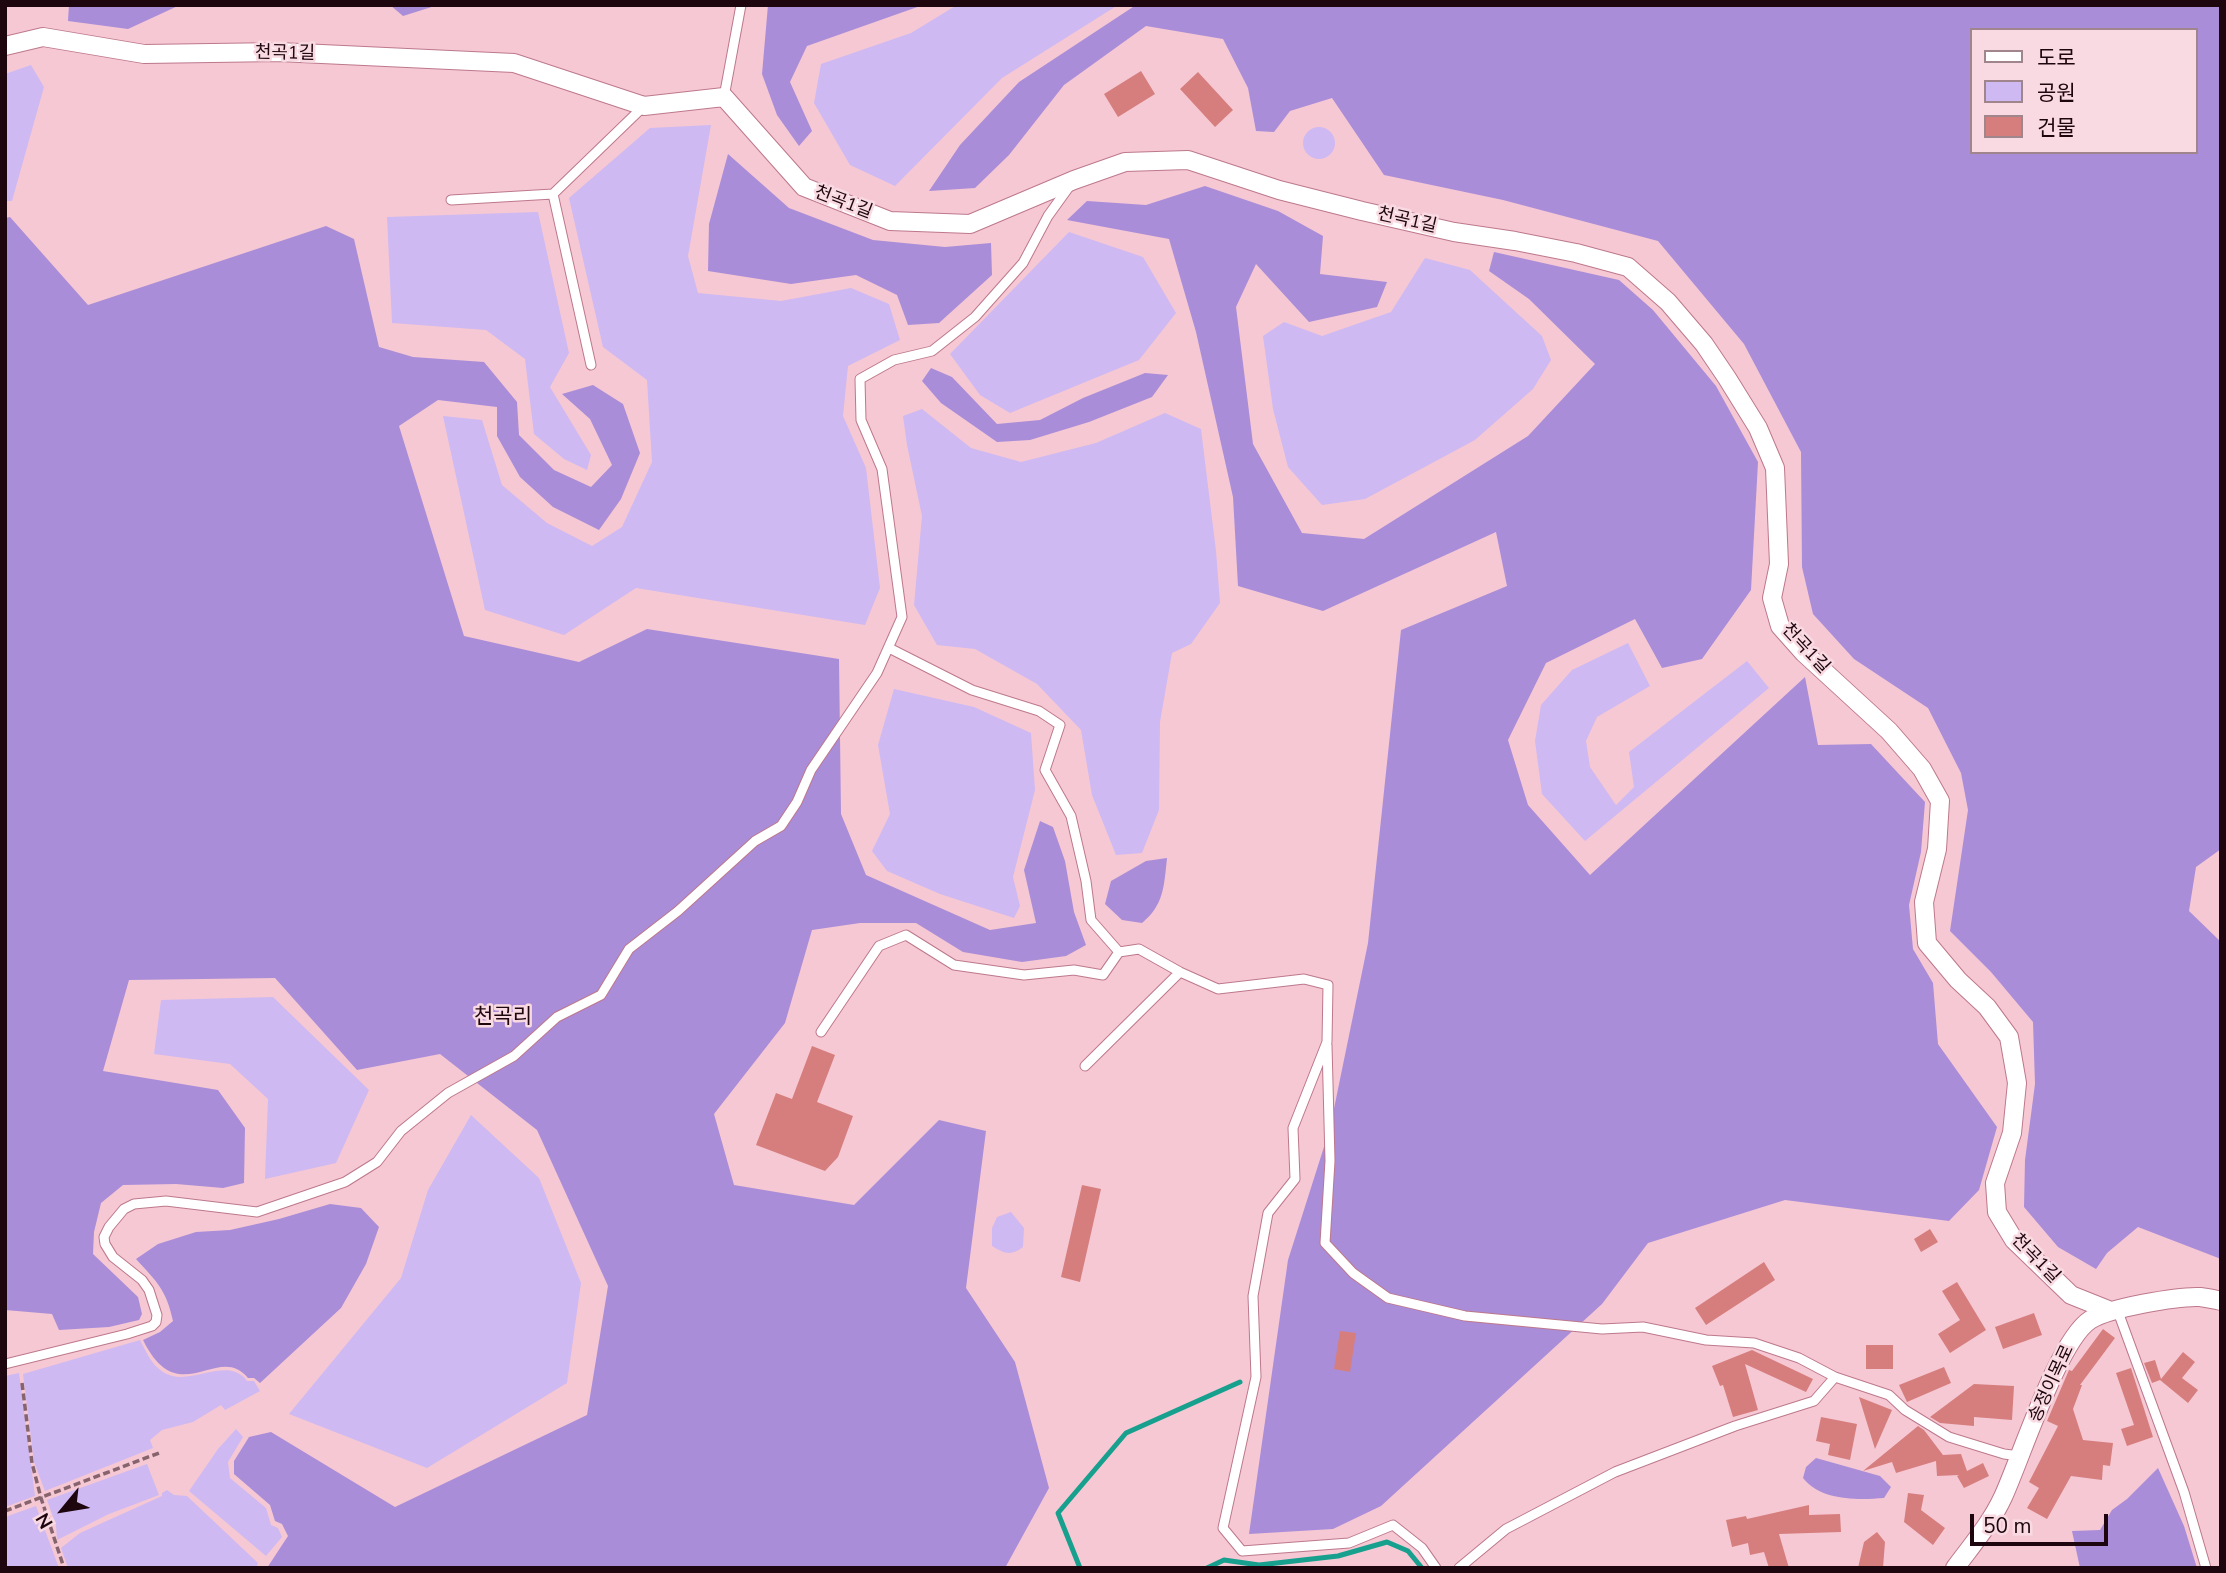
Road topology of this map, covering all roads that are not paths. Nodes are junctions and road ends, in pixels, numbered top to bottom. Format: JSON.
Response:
{"nodes":[{"id":1,"x":741,"y":5,"type":"edge"},
{"id":2,"x":5,"y":46,"type":"edge"},
{"id":3,"x":724,"y":97,"type":"junction"},
{"id":4,"x":644,"y":106,"type":"junction"},
{"id":5,"x":1074,"y":180,"type":"junction"},
{"id":6,"x":553,"y":194,"type":"junction"},
{"id":7,"x":451,"y":200,"type":"dead end"},
{"id":8,"x":591,"y":365,"type":"dead end"},
{"id":9,"x":889,"y":648,"type":"junction"},
{"id":10,"x":1119,"y":952,"type":"junction"},
{"id":11,"x":1180,"y":972,"type":"junction"},
{"id":12,"x":821,"y":1032,"type":"dead end"},
{"id":13,"x":1327,"y":1042,"type":"junction"},
{"id":14,"x":1084,"y":1066,"type":"dead end"},
{"id":15,"x":2221,"y":1301,"type":"edge"},
{"id":16,"x":2114,"y":1310,"type":"junction"},
{"id":17,"x":5,"y":1364,"type":"edge"},
{"id":18,"x":1835,"y":1377,"type":"junction"},
{"id":19,"x":2020,"y":1456,"type":"junction"},
{"id":20,"x":1436,"y":1568,"type":"edge"},
{"id":21,"x":1460,"y":1568,"type":"edge"},
{"id":22,"x":1955,"y":1568,"type":"edge"},
{"id":23,"x":2206,"y":1568,"type":"edge"}],
"edges":[{"from":1,"to":3,"type":"lane"},
{"from":2,"to":4,"type":"street","name":"천곡1길"},
{"from":3,"to":4,"type":"street","name":"천곡1길"},
{"from":3,"to":5,"type":"street","name":"천곡1길"},
{"from":4,"to":6,"type":"lane"},
{"from":5,"to":9,"type":"lane"},
{"from":5,"to":16,"type":"street","name":"천곡1길"},
{"from":6,"to":7,"type":"lane"},
{"from":6,"to":8,"type":"lane"},
{"from":9,"to":10,"type":"lane"},
{"from":9,"to":17,"type":"lane"},
{"from":10,"to":11,"type":"lane"},
{"from":10,"to":12,"type":"lane"},
{"from":11,"to":13,"type":"lane"},
{"from":11,"to":14,"type":"lane"},
{"from":13,"to":18,"type":"lane"},
{"from":13,"to":20,"type":"lane"},
{"from":15,"to":16,"type":"street","name":"송정이목로"},
{"from":16,"to":19,"type":"street","name":"송정이목로"},
{"from":16,"to":23,"type":"lane"},
{"from":18,"to":19,"type":"lane"},
{"from":18,"to":21,"type":"lane"},
{"from":19,"to":22,"type":"street","name":"송정이목로"}]}
